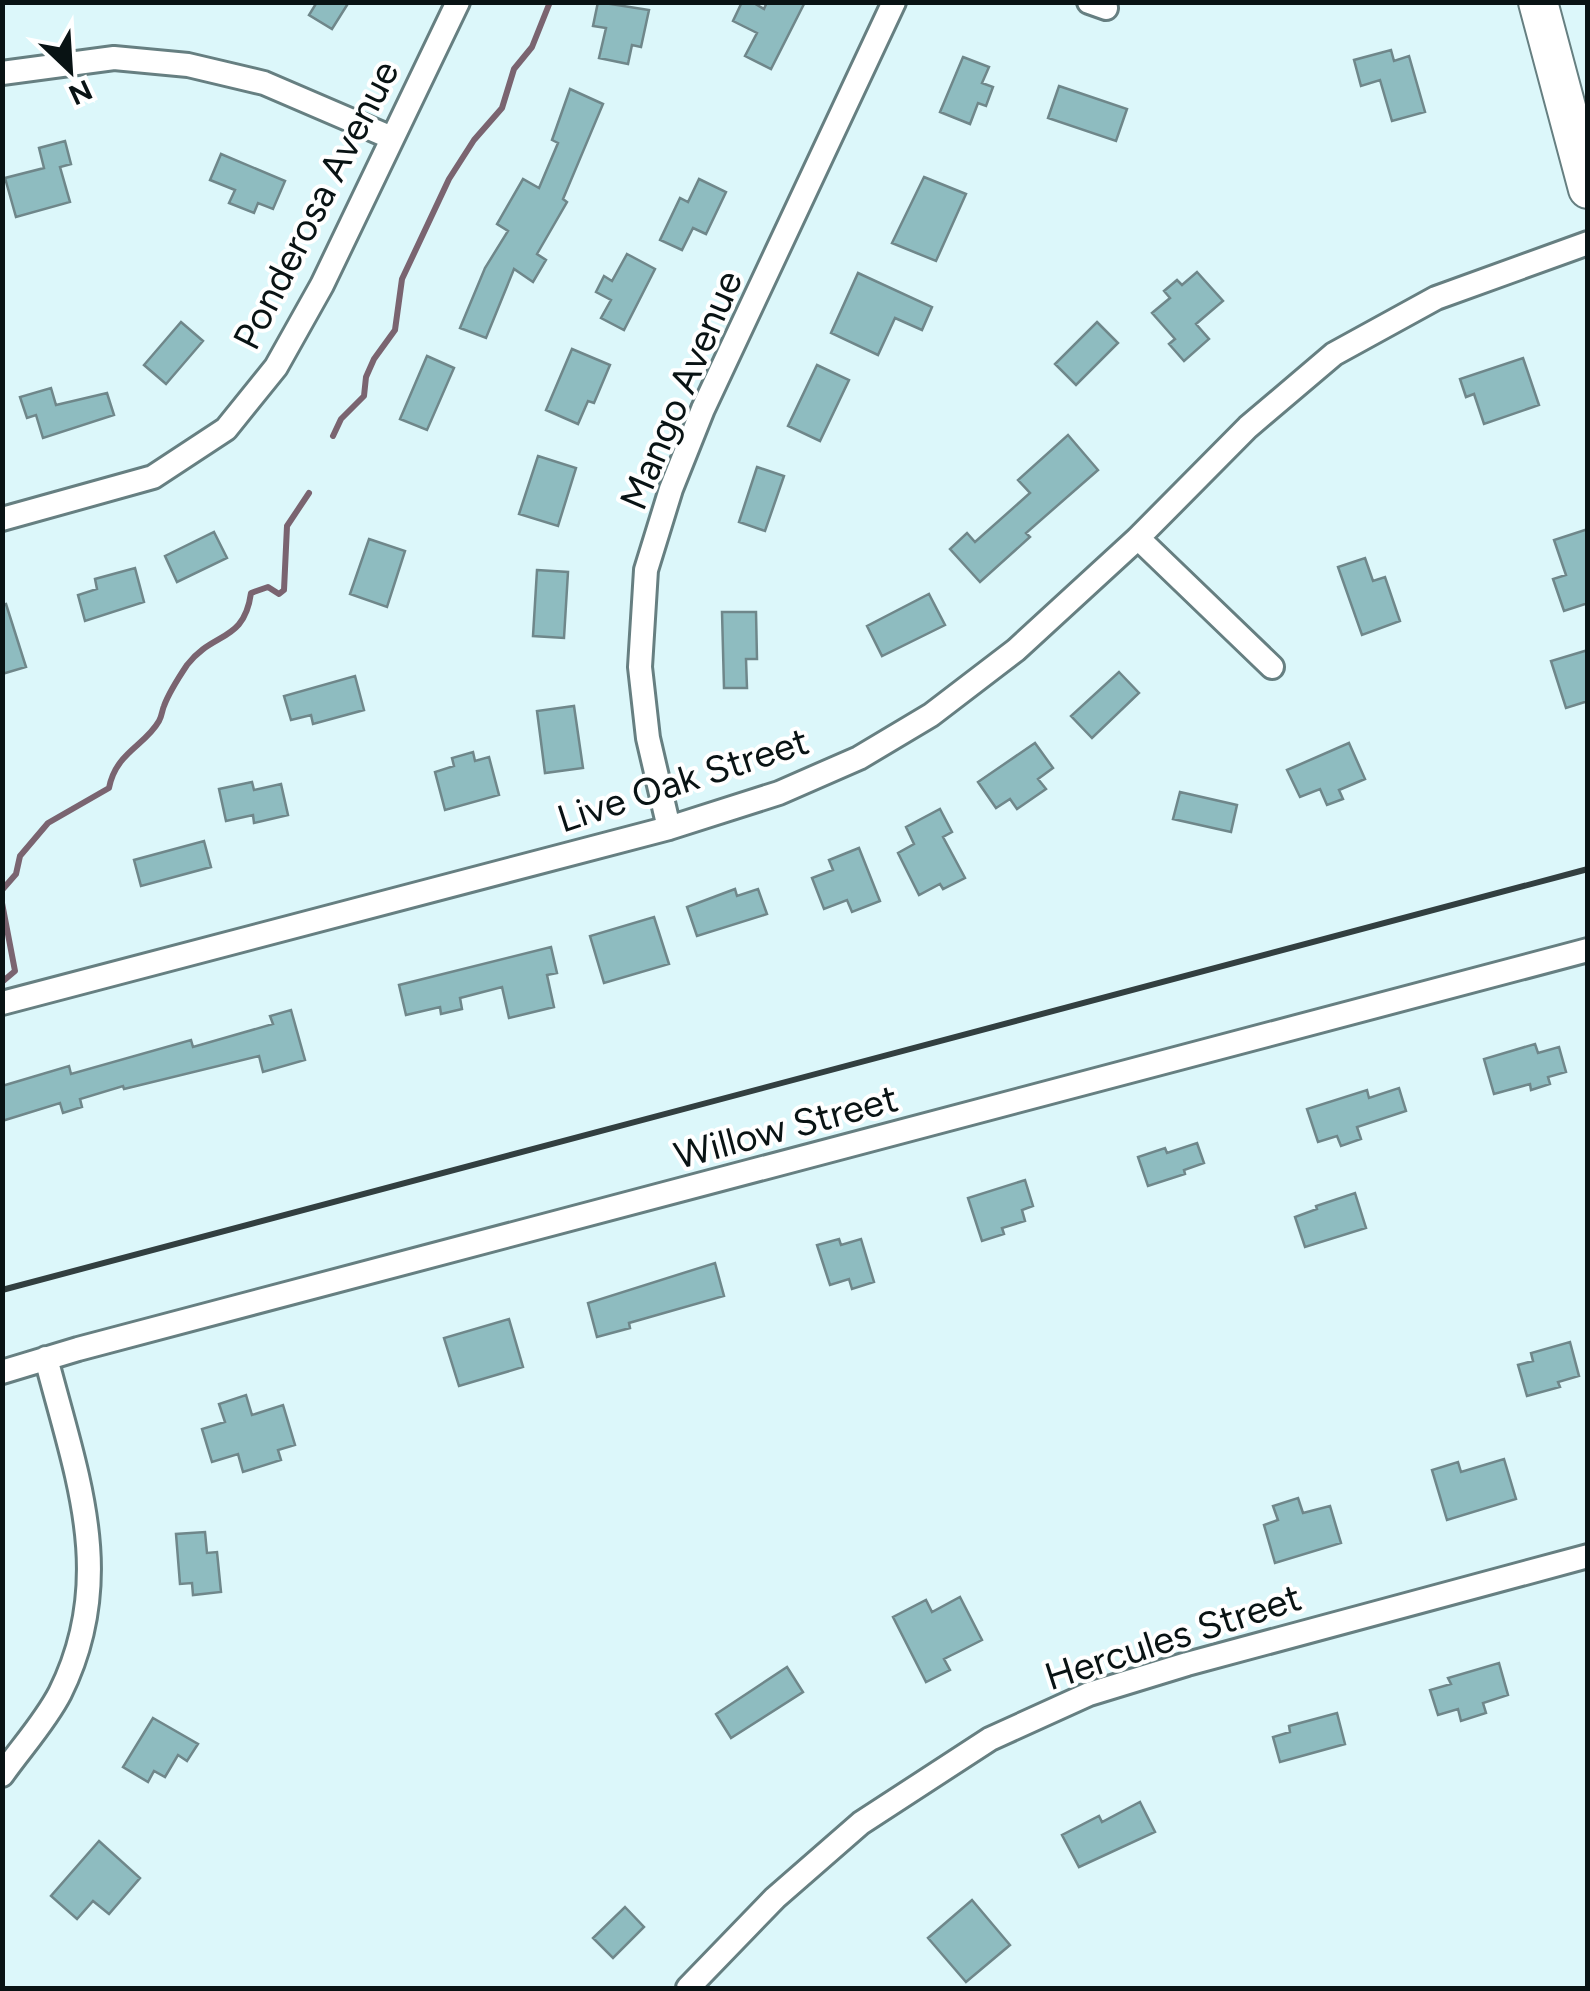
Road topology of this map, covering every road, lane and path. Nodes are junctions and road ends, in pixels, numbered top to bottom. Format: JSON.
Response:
{"nodes":[{"id":1,"x":458,"y":2,"type":"edge"},
{"id":2,"x":894,"y":2,"type":"edge"},
{"id":3,"x":1538,"y":2,"type":"edge"},
{"id":4,"x":2,"y":73,"type":"edge"},
{"id":5,"x":392,"y":138,"type":"junction"},
{"id":6,"x":1588,"y":189,"type":"edge"},
{"id":7,"x":1588,"y":243,"type":"edge"},
{"id":8,"x":2,"y":519,"type":"edge"},
{"id":9,"x":1138,"y":538,"type":"junction"},
{"id":10,"x":1272,"y":666,"type":"dead end"},
{"id":11,"x":670,"y":828,"type":"junction"},
{"id":12,"x":1588,"y":950,"type":"edge"},
{"id":13,"x":2,"y":1004,"type":"edge"},
{"id":14,"x":46,"y":1358,"type":"junction"},
{"id":15,"x":2,"y":1372,"type":"edge"},
{"id":16,"x":1588,"y":1556,"type":"edge"},
{"id":17,"x":2,"y":1775,"type":"edge"},
{"id":18,"x":688,"y":1988,"type":"edge"}],
"edges":[{"from":1,"to":5,"type":"street","name":"Ponderosa Avenue"},
{"from":2,"to":11,"type":"street","name":"Mango Avenue"},
{"from":3,"to":6,"type":"main road"},
{"from":4,"to":5,"type":"street"},
{"from":5,"to":8,"type":"street","name":"Ponderosa Avenue"},
{"from":7,"to":9,"type":"street","name":"Live Oak Street"},
{"from":9,"to":10,"type":"street"},
{"from":9,"to":11,"type":"street","name":"Live Oak Street"},
{"from":11,"to":13,"type":"street","name":"Live Oak Street"},
{"from":12,"to":14,"type":"street","name":"Willow Street"},
{"from":14,"to":15,"type":"street","name":"Willow Street"},
{"from":14,"to":17,"type":"street"},
{"from":16,"to":18,"type":"street","name":"Hercules Street"}]}
